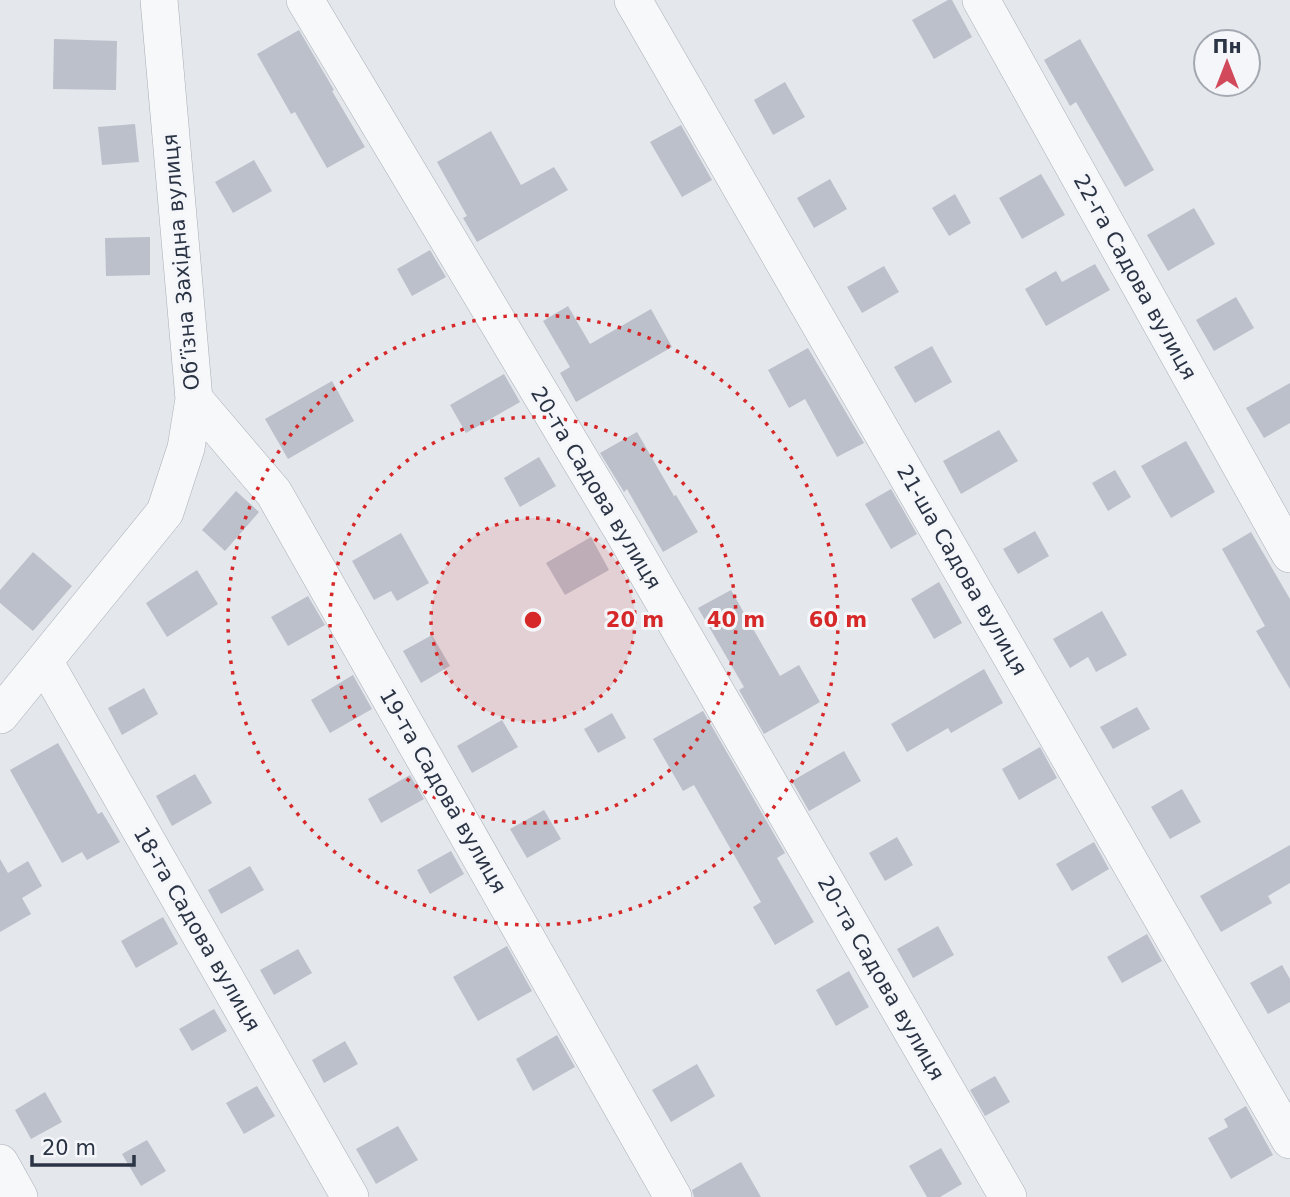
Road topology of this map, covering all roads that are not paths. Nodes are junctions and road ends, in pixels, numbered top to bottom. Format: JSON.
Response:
{"nodes":[{"id":1,"x":159,"y":0,"type":"edge"},
{"id":2,"x":305,"y":0,"type":"edge"},
{"id":3,"x":633,"y":0,"type":"edge"},
{"id":4,"x":981,"y":0,"type":"edge"},
{"id":5,"x":194,"y":399,"type":"junction"},
{"id":6,"x":1290,"y":554,"type":"edge"},
{"id":7,"x":44,"y":661,"type":"junction"},
{"id":8,"x":0,"y":715,"type":"edge"},
{"id":9,"x":1290,"y":1140,"type":"edge"},
{"id":10,"x":0,"y":1163,"type":"edge"},
{"id":11,"x":19,"y":1197,"type":"edge"},
{"id":12,"x":350,"y":1197,"type":"edge"},
{"id":13,"x":673,"y":1197,"type":"edge"},
{"id":14,"x":1007,"y":1197,"type":"edge"}],
"edges":[{"from":1,"to":5,"type":"street","name":"Обʼїзна Західна вулиця"},
{"from":2,"to":14,"type":"street","name":"20-та Садова вулиця"},
{"from":3,"to":9,"type":"street","name":"21-ша Садова вулиця"},
{"from":4,"to":6,"type":"street","name":"22-га Садова вулиця"},
{"from":5,"to":7,"type":"street","name":"Обʼїзна Західна вулиця"},
{"from":5,"to":13,"type":"street","name":"19-та Садова вулиця"},
{"from":7,"to":8,"type":"street","name":"Обʼїзна Західна вулиця"},
{"from":7,"to":12,"type":"street","name":"18-та Садова вулиця"},
{"from":10,"to":11,"type":"street"}]}
